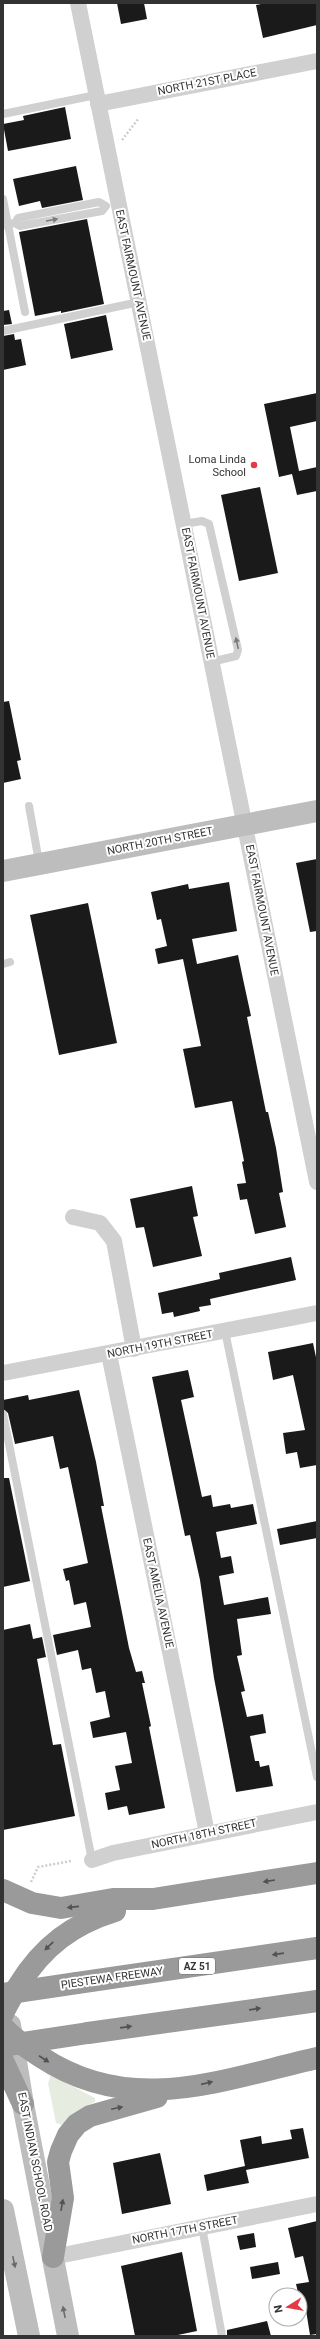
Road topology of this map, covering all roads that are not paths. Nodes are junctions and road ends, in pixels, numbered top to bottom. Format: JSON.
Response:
{"nodes":[{"id":1,"x":78,"y":3,"type":"edge"},
{"id":2,"x":317,"y":61,"type":"edge"},
{"id":3,"x":97,"y":100,"type":"junction"},
{"id":4,"x":3,"y":114,"type":"edge"},
{"id":5,"x":3,"y":199,"type":"edge"},
{"id":6,"x":112,"y":204,"type":"junction"},
{"id":7,"x":9,"y":224,"type":"edge"},
{"id":8,"x":139,"y":302,"type":"junction"},
{"id":9,"x":25,"y":312,"type":"dead end"},
{"id":10,"x":3,"y":331,"type":"edge"},
{"id":11,"x":184,"y":524,"type":"junction"},
{"id":12,"x":212,"y":662,"type":"junction"},
{"id":13,"x":29,"y":806,"type":"dead end"},
{"id":14,"x":317,"y":811,"type":"edge"},
{"id":15,"x":245,"y":825,"type":"junction"},
{"id":16,"x":40,"y":864,"type":"junction"},
{"id":17,"x":3,"y":871,"type":"edge"},
{"id":18,"x":317,"y":1182,"type":"edge"},
{"id":19,"x":73,"y":1217,"type":"dead end"},
{"id":20,"x":317,"y":1313,"type":"edge"},
{"id":21,"x":225,"y":1331,"type":"junction"},
{"id":22,"x":134,"y":1349,"type":"junction"},
{"id":23,"x":109,"y":1354,"type":"junction"},
{"id":24,"x":3,"y":1373,"type":"edge"},
{"id":25,"x":3,"y":1414,"type":"edge"},
{"id":26,"x":317,"y":1777,"type":"edge"},
{"id":27,"x":317,"y":1812,"type":"edge"},
{"id":28,"x":207,"y":1833,"type":"junction"},
{"id":29,"x":92,"y":1860,"type":"joint"},
{"id":30,"x":317,"y":1873,"type":"edge"},
{"id":31,"x":3,"y":1890,"type":"edge"},
{"id":32,"x":153,"y":1899,"type":"junction"},
{"id":33,"x":317,"y":1948,"type":"edge"},
{"id":34,"x":4,"y":2000,"type":"edge"},
{"id":35,"x":317,"y":2001,"type":"edge"},
{"id":36,"x":6,"y":2037,"type":"edge"},
{"id":37,"x":317,"y":2058,"type":"edge"},
{"id":38,"x":3,"y":2061,"type":"edge"},
{"id":39,"x":180,"y":2089,"type":"junction"},
{"id":40,"x":23,"y":2104,"type":"junction"},
{"id":41,"x":317,"y":2204,"type":"edge"},
{"id":42,"x":3,"y":2210,"type":"edge"},
{"id":43,"x":202,"y":2227,"type":"junction"},
{"id":44,"x":53,"y":2257,"type":"junction"},
{"id":45,"x":28,"y":2336,"type":"edge"},
{"id":46,"x":68,"y":2336,"type":"edge"},
{"id":47,"x":222,"y":2336,"type":"edge"}],
"edges":[{"from":1,"to":3,"type":"street","name":"EAST FAIRMOUNT AVENUE"},
{"from":2,"to":3,"type":"street","name":"NORTH 21ST PLACE"},
{"from":3,"to":4,"type":"lane"},
{"from":3,"to":6,"type":"street","name":"EAST FAIRMOUNT AVENUE"},
{"from":5,"to":7,"type":"lane"},
{"from":6,"to":7,"type":"lane"},
{"from":6,"to":8,"type":"street","name":"EAST FAIRMOUNT AVENUE"},
{"from":7,"to":9,"type":"lane"},
{"from":8,"to":10,"type":"lane"},
{"from":8,"to":11,"type":"street","name":"EAST FAIRMOUNT AVENUE"},
{"from":11,"to":12,"type":"street","name":"EAST FAIRMOUNT AVENUE"},
{"from":12,"to":11,"type":"lane","one_way":true},
{"from":12,"to":15,"type":"street","name":"EAST FAIRMOUNT AVENUE"},
{"from":13,"to":16,"type":"lane"},
{"from":14,"to":15,"type":"main road","name":"NORTH 20TH STREET"},
{"from":15,"to":16,"type":"main road","name":"NORTH 20TH STREET"},
{"from":15,"to":18,"type":"street","name":"EAST FAIRMOUNT AVENUE"},
{"from":16,"to":17,"type":"main road","name":"NORTH 20TH STREET"},
{"from":19,"to":22,"type":"street"},
{"from":20,"to":21,"type":"street","name":"NORTH 19TH STREET"},
{"from":21,"to":22,"type":"street","name":"NORTH 19TH STREET"},
{"from":21,"to":26,"type":"lane"},
{"from":22,"to":23,"type":"street","name":"NORTH 19TH STREET"},
{"from":23,"to":24,"type":"street","name":"NORTH 19TH STREET"},
{"from":23,"to":28,"type":"street","name":"EAST AMELIA AVENUE"},
{"from":25,"to":29,"type":"lane"},
{"from":27,"to":28,"type":"street","name":"NORTH 18TH STREET"},
{"from":28,"to":29,"type":"street","name":"NORTH 18TH STREET"},
{"from":30,"to":32,"type":"highway","one_way":true},
{"from":32,"to":31,"type":"highway","one_way":true},
{"from":32,"to":34,"type":"highway","one_way":true},
{"from":33,"to":34,"type":"highway","name":"PIESTEWA FREEWAY","number":"AZ 51","one_way":true,"bridge":true},
{"from":34,"to":36,"type":"main road","name":"EAST INDIAN SCHOOL ROAD"},
{"from":36,"to":35,"type":"highway","one_way":true,"bridge":true},
{"from":36,"to":39,"type":"highway","one_way":true},
{"from":36,"to":40,"type":"main road","name":"EAST INDIAN SCHOOL ROAD"},
{"from":39,"to":37,"type":"highway","one_way":true},
{"from":38,"to":40,"type":"highway"},
{"from":44,"to":39,"type":"highway","one_way":true},
{"from":40,"to":44,"type":"main road","name":"EAST INDIAN SCHOOL ROAD"},
{"from":41,"to":43,"type":"street","name":"NORTH 17TH STREET"},
{"from":42,"to":45,"type":"main road","one_way":true},
{"from":43,"to":44,"type":"street","name":"NORTH 17TH STREET"},
{"from":43,"to":47,"type":"lane"},
{"from":46,"to":44,"type":"main road","name":"EAST INDIAN SCHOOL ROAD","one_way":true}]}
